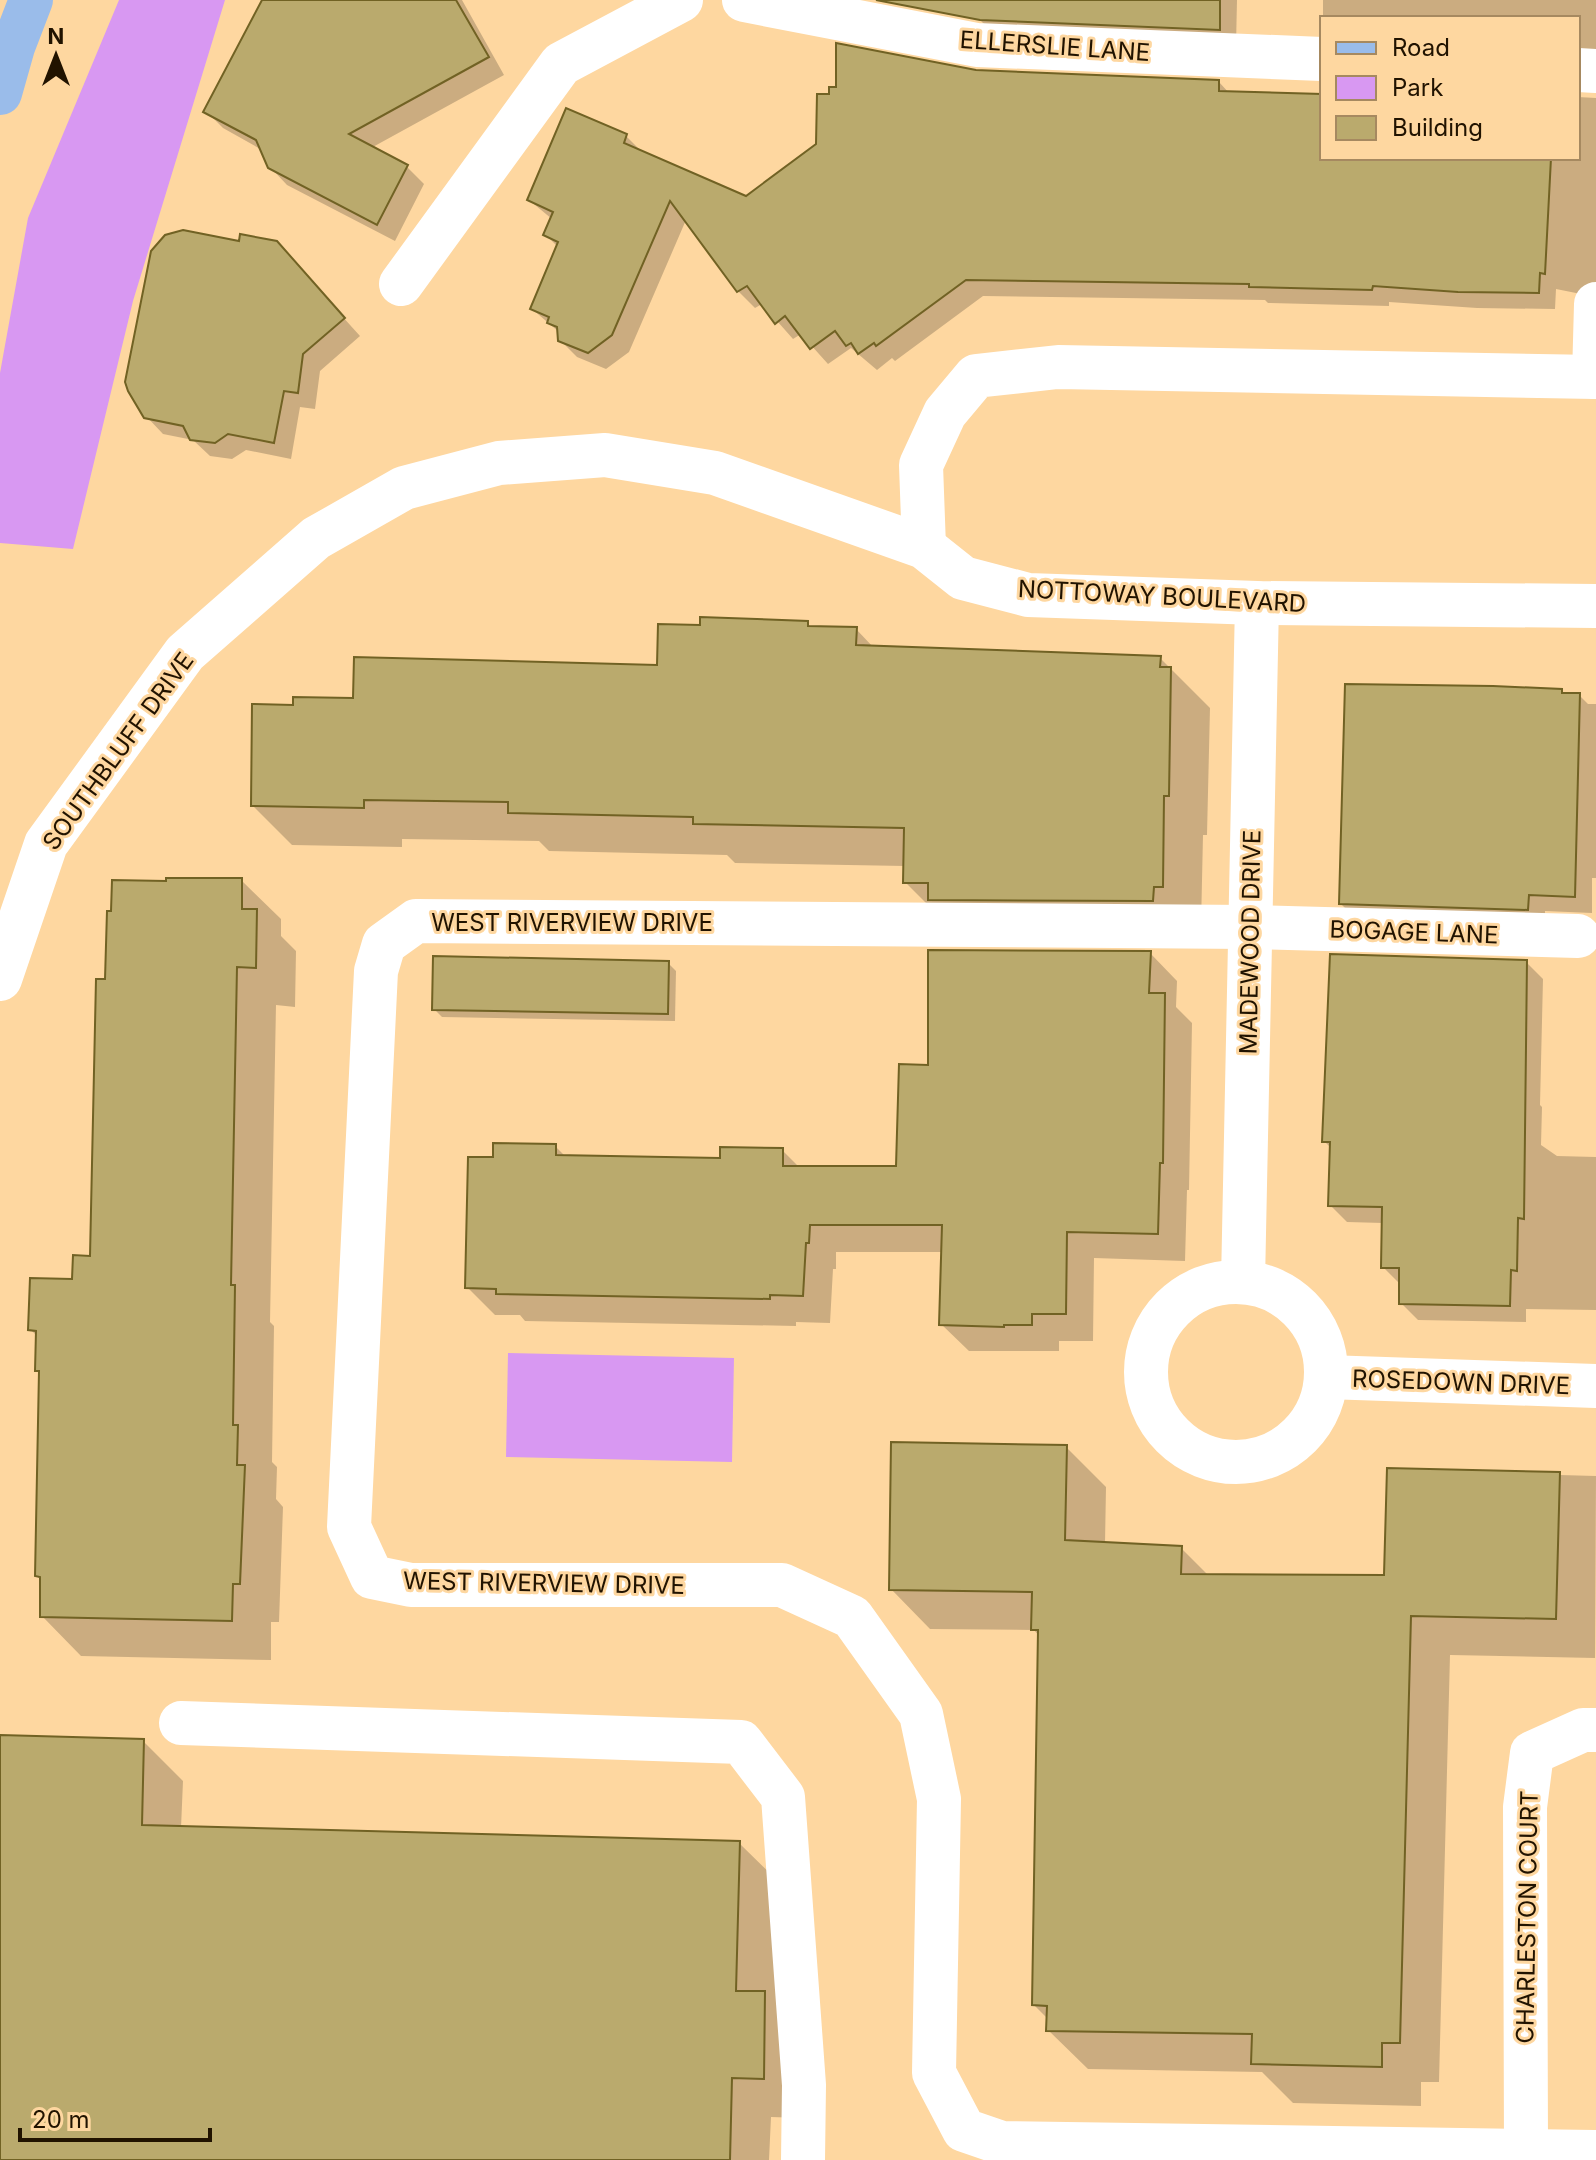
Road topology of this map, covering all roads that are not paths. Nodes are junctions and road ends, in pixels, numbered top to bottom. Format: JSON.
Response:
{"nodes":[{"id":1,"x":31,"y":0,"type":"edge"},
{"id":2,"x":681,"y":0,"type":"edge"},
{"id":3,"x":744,"y":0,"type":"edge"},
{"id":4,"x":1320,"y":59,"type":"edge"},
{"id":5,"x":0,"y":93,"type":"edge"},
{"id":6,"x":401,"y":284,"type":"dead end"},
{"id":7,"x":1596,"y":304,"type":"edge"},
{"id":8,"x":1595,"y":377,"type":"edge"},
{"id":9,"x":924,"y":547,"type":"junction"},
{"id":10,"x":1257,"y":603,"type":"junction"},
{"id":11,"x":1596,"y":606,"type":"edge"},
{"id":12,"x":1250,"y":927,"type":"junction"},
{"id":13,"x":1578,"y":936,"type":"dead end"},
{"id":14,"x":0,"y":979,"type":"edge"},
{"id":15,"x":1243,"y":1282,"type":"junction"},
{"id":16,"x":1326,"y":1377,"type":"junction"},
{"id":17,"x":1596,"y":1386,"type":"edge"},
{"id":18,"x":181,"y":1723,"type":"dead end"},
{"id":19,"x":1596,"y":1730,"type":"edge"},
{"id":20,"x":1526,"y":2151,"type":"junction"},
{"id":21,"x":1596,"y":2152,"type":"edge"},
{"id":22,"x":803,"y":2160,"type":"edge"}],
"edges":[{"from":1,"to":5,"type":"main road"},
{"from":2,"to":6,"type":"street"},
{"from":3,"to":4,"type":"street","name":"ELLERSLIE LANE"},
{"from":7,"to":8,"type":"street"},
{"from":8,"to":9,"type":"street"},
{"from":9,"to":10,"type":"street","name":"NOTTOWAY BOULEVARD"},
{"from":9,"to":14,"type":"street","name":"SOUTHBLUFF DRIVE"},
{"from":10,"to":11,"type":"street","name":"NOTTOWAY BOULEVARD"},
{"from":10,"to":12,"type":"street","name":"MADEWOOD DRIVE"},
{"from":12,"to":13,"type":"street","name":"BOGAGE LANE"},
{"from":12,"to":15,"type":"street","name":"MADEWOOD DRIVE"},
{"from":12,"to":20,"type":"street","name":"WEST RIVERVIEW DRIVE"},
{"from":15,"to":16,"type":"street"},
{"from":15,"to":16,"type":"street"},
{"from":16,"to":17,"type":"street","name":"ROSEDOWN DRIVE"},
{"from":18,"to":22,"type":"street"},
{"from":19,"to":20,"type":"street","name":"CHARLESTON COURT"},
{"from":20,"to":21,"type":"street","name":"WEST RIVERVIEW DRIVE"}]}
